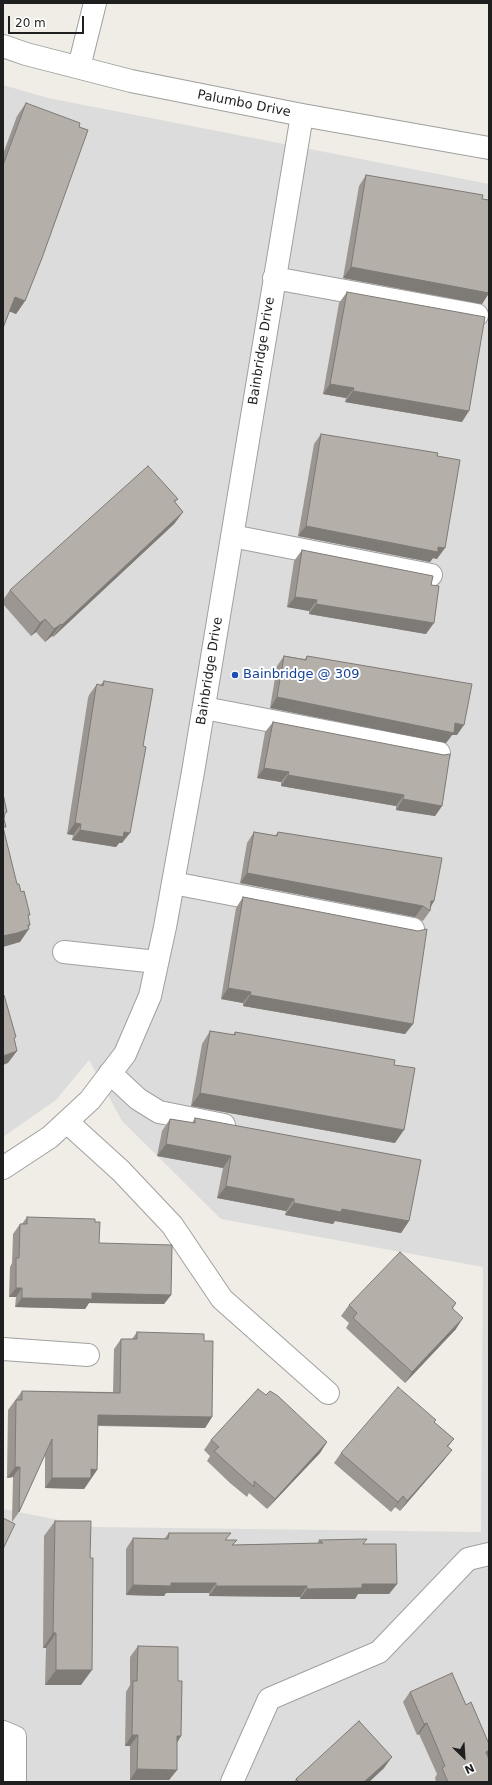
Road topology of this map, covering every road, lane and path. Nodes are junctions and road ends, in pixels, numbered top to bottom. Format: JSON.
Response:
{"nodes":[{"id":1,"x":95,"y":3,"type":"edge"},
{"id":2,"x":3,"y":46,"type":"edge"},
{"id":3,"x":79,"y":67,"type":"junction"},
{"id":4,"x":302,"y":115,"type":"junction"},
{"id":5,"x":489,"y":148,"type":"edge"},
{"id":6,"x":274,"y":278,"type":"junction"},
{"id":7,"x":477,"y":315,"type":"edge"},
{"id":8,"x":232,"y":536,"type":"junction"},
{"id":9,"x":431,"y":575,"type":"edge"},
{"id":10,"x":204,"y":708,"type":"junction"},
{"id":11,"x":439,"y":753,"type":"edge"},
{"id":12,"x":173,"y":883,"type":"junction"},
{"id":13,"x":413,"y":929,"type":"edge"},
{"id":14,"x":64,"y":952,"type":"dead end"},
{"id":15,"x":157,"y":962,"type":"junction"},
{"id":16,"x":110,"y":1073,"type":"junction"},
{"id":17,"x":67,"y":1122,"type":"junction"},
{"id":18,"x":245,"y":1129,"type":"edge"},
{"id":19,"x":3,"y":1168,"type":"edge"},
{"id":20,"x":3,"y":1349,"type":"edge"},
{"id":21,"x":88,"y":1355,"type":"dead end"},
{"id":22,"x":328,"y":1393,"type":"dead end"},
{"id":23,"x":489,"y":1554,"type":"edge"},
{"id":24,"x":3,"y":1732,"type":"edge"},
{"id":25,"x":15,"y":1782,"type":"edge"},
{"id":26,"x":232,"y":1782,"type":"edge"}],
"edges":[{"from":1,"to":3,"type":"street"},
{"from":2,"to":3,"type":"street","name":"Palumbo Drive"},
{"from":3,"to":4,"type":"street","name":"Palumbo Drive"},
{"from":4,"to":5,"type":"street","name":"Palumbo Drive"},
{"from":4,"to":6,"type":"street","name":"Bainbridge Drive"},
{"from":6,"to":7,"type":"street"},
{"from":6,"to":8,"type":"street","name":"Bainbridge Drive"},
{"from":8,"to":9,"type":"street"},
{"from":8,"to":10,"type":"street","name":"Bainbridge Drive"},
{"from":10,"to":11,"type":"street"},
{"from":10,"to":12,"type":"street","name":"Bainbridge Drive"},
{"from":12,"to":13,"type":"street"},
{"from":12,"to":15,"type":"street","name":"Bainbridge Drive"},
{"from":14,"to":15,"type":"street"},
{"from":15,"to":16,"type":"street","name":"Bainbridge Drive"},
{"from":16,"to":17,"type":"street","name":"Bainbridge Drive"},
{"from":16,"to":18,"type":"street"},
{"from":17,"to":19,"type":"street","name":"Bainbridge Drive"},
{"from":17,"to":22,"type":"street"},
{"from":20,"to":21,"type":"street"},
{"from":23,"to":26,"type":"street"},
{"from":24,"to":25,"type":"street"}]}
